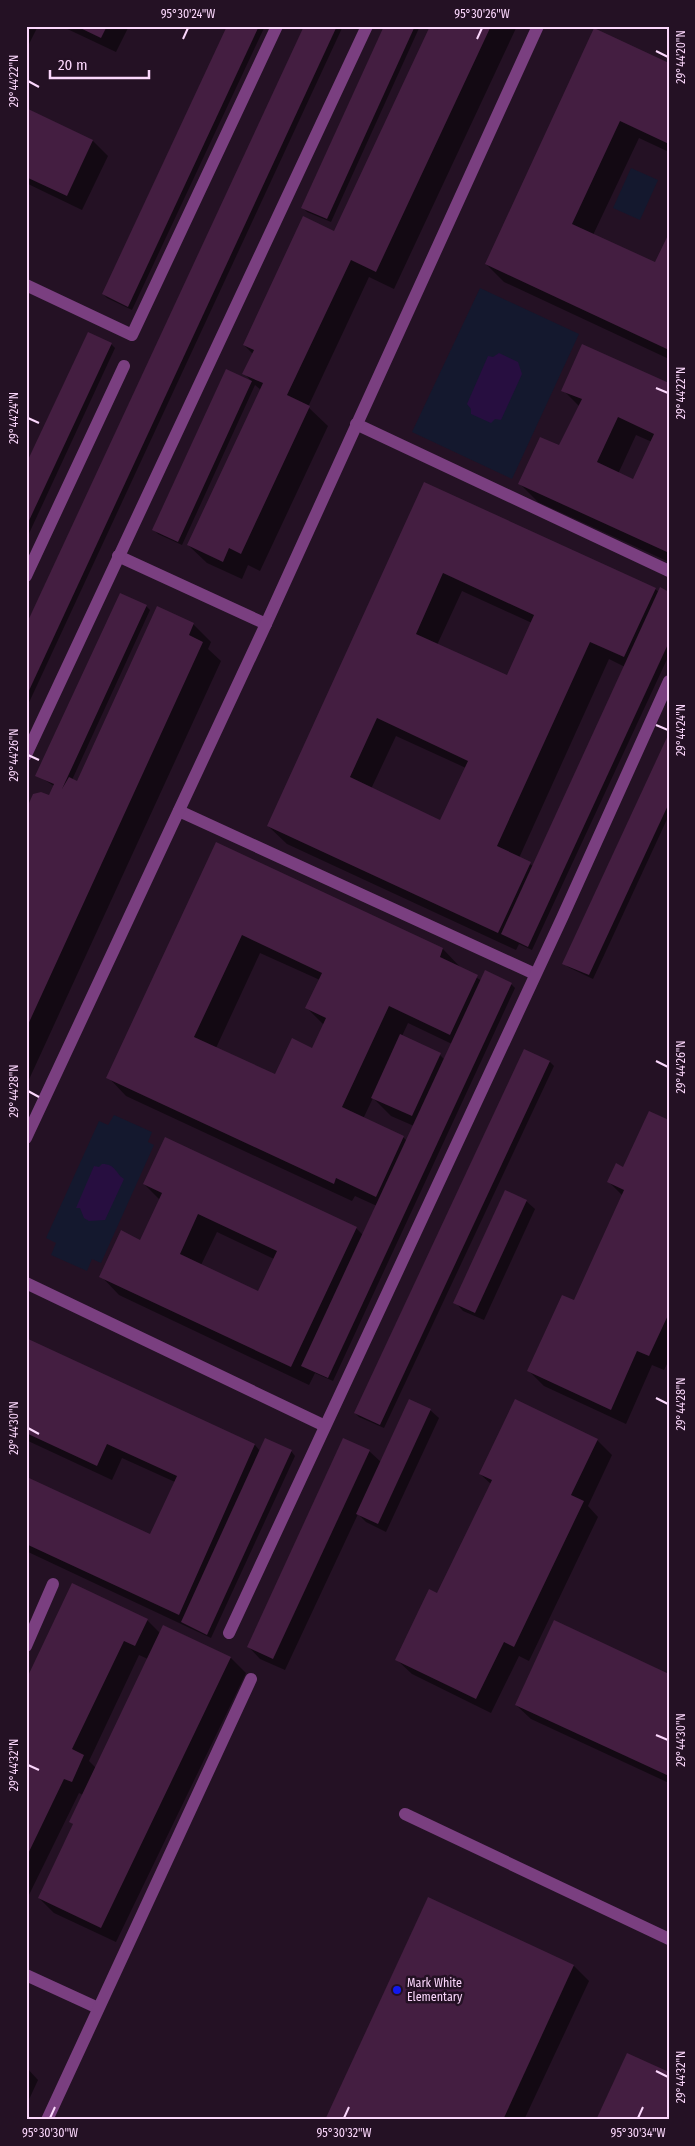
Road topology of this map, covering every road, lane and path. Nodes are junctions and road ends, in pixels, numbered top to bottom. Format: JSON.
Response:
{"nodes":[{"id":1,"x":277,"y":26,"type":"edge"},
{"id":2,"x":366,"y":26,"type":"edge"},
{"id":3,"x":538,"y":26,"type":"edge"},
{"id":4,"x":26,"y":285,"type":"edge"},
{"id":5,"x":124,"y":366,"type":"dead end"},
{"id":6,"x":356,"y":424,"type":"junction"},
{"id":7,"x":118,"y":556,"type":"junction"},
{"id":8,"x":669,"y":572,"type":"edge"},
{"id":9,"x":26,"y":576,"type":"edge"},
{"id":10,"x":266,"y":624,"type":"junction"},
{"id":11,"x":669,"y":681,"type":"edge"},
{"id":12,"x":26,"y":755,"type":"edge"},
{"id":13,"x":179,"y":811,"type":"junction"},
{"id":14,"x":535,"y":974,"type":"junction"},
{"id":15,"x":26,"y":1138,"type":"edge"},
{"id":16,"x":26,"y":1283,"type":"edge"},
{"id":17,"x":325,"y":1426,"type":"junction"},
{"id":18,"x":54,"y":1584,"type":"dead end"},
{"id":19,"x":229,"y":1633,"type":"dead end"},
{"id":20,"x":26,"y":1646,"type":"edge"},
{"id":21,"x":251,"y":1679,"type":"dead end"},
{"id":22,"x":405,"y":1814,"type":"dead end"},
{"id":23,"x":669,"y":1939,"type":"edge"},
{"id":24,"x":26,"y":1975,"type":"edge"},
{"id":25,"x":98,"y":2008,"type":"junction"},
{"id":26,"x":47,"y":2120,"type":"edge"}],
"edges":[{"from":1,"to":4,"type":"street"},
{"from":2,"to":7,"type":"street"},
{"from":3,"to":6,"type":"street"},
{"from":5,"to":9,"type":"street"},
{"from":6,"to":8,"type":"street"},
{"from":6,"to":10,"type":"street"},
{"from":7,"to":10,"type":"street"},
{"from":7,"to":12,"type":"street"},
{"from":10,"to":13,"type":"street"},
{"from":11,"to":14,"type":"street"},
{"from":13,"to":14,"type":"street"},
{"from":13,"to":15,"type":"street"},
{"from":14,"to":17,"type":"street"},
{"from":16,"to":17,"type":"street"},
{"from":17,"to":19,"type":"street"},
{"from":18,"to":20,"type":"street"},
{"from":21,"to":25,"type":"street"},
{"from":22,"to":23,"type":"street"},
{"from":24,"to":25,"type":"street"},
{"from":25,"to":26,"type":"street"}]}
